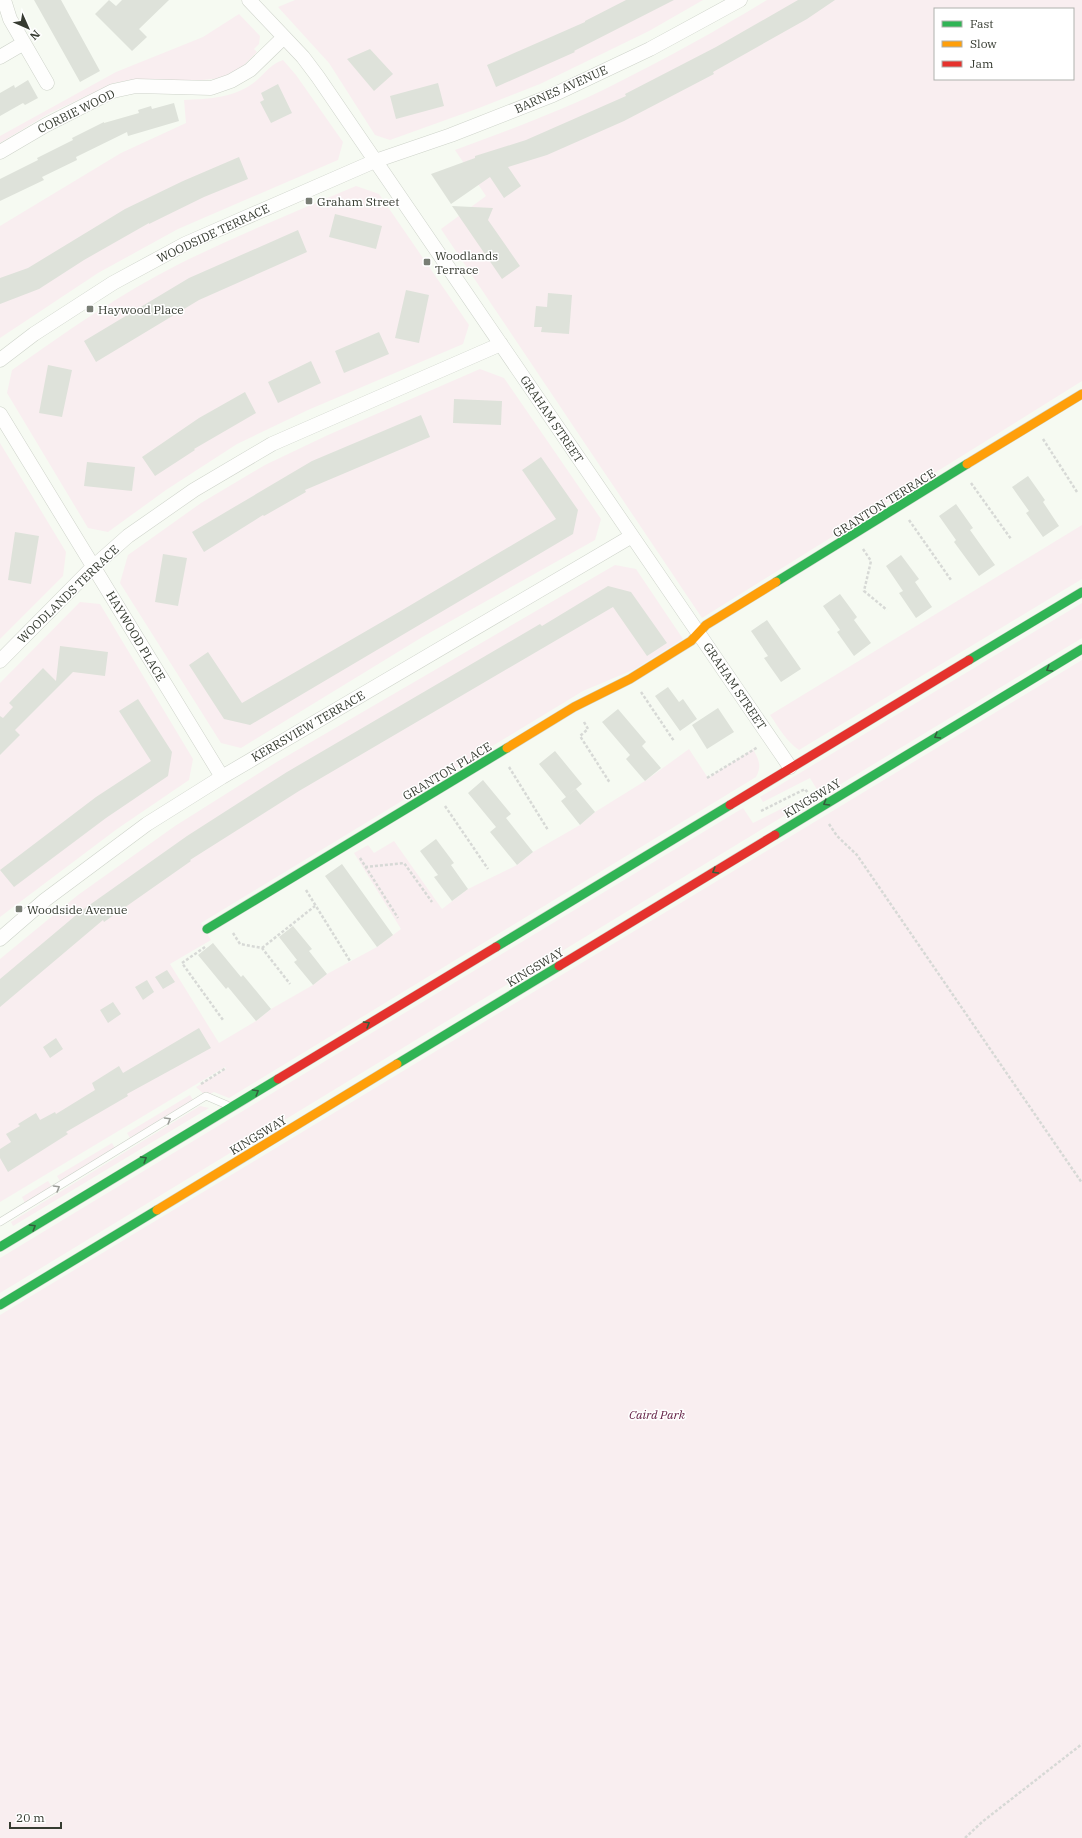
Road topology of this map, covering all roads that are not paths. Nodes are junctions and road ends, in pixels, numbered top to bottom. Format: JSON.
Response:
{"nodes":[{"id":1,"x":4,"y":0,"type":"edge"},
{"id":2,"x":249,"y":0,"type":"edge"},
{"id":3,"x":740,"y":0,"type":"edge"},
{"id":4,"x":284,"y":37,"type":"junction"},
{"id":5,"x":24,"y":43,"type":"junction"},
{"id":6,"x":0,"y":56,"type":"edge"},
{"id":7,"x":47,"y":83,"type":"dead end"},
{"id":8,"x":0,"y":152,"type":"edge"},
{"id":9,"x":375,"y":161,"type":"junction"},
{"id":10,"x":501,"y":344,"type":"junction"},
{"id":11,"x":0,"y":360,"type":"edge"},
{"id":12,"x":1082,"y":394,"type":"edge"},
{"id":13,"x":0,"y":414,"type":"edge"},
{"id":14,"x":632,"y":536,"type":"junction"},
{"id":15,"x":93,"y":567,"type":"junction"},
{"id":16,"x":1082,"y":592,"type":"edge"},
{"id":17,"x":699,"y":633,"type":"junction"},
{"id":18,"x":1082,"y":649,"type":"edge"},
{"id":19,"x":0,"y":661,"type":"edge"},
{"id":20,"x":790,"y":767,"type":"junction"},
{"id":21,"x":222,"y":777,"type":"junction"},
{"id":22,"x":207,"y":929,"type":"dead end"},
{"id":23,"x":0,"y":939,"type":"edge"},
{"id":24,"x":231,"y":1107,"type":"junction"},
{"id":25,"x":0,"y":1222,"type":"edge"},
{"id":26,"x":3,"y":1243,"type":"edge"},
{"id":27,"x":0,"y":1305,"type":"edge"}],
"edges":[{"from":1,"to":5,"type":"street"},
{"from":2,"to":4,"type":"street","name":"GRAHAM STREET"},
{"from":3,"to":9,"type":"street","name":"BARNES AVENUE"},
{"from":4,"to":8,"type":"street","name":"CORBIE WOOD"},
{"from":4,"to":9,"type":"street","name":"GRAHAM STREET"},
{"from":5,"to":6,"type":"street"},
{"from":5,"to":7,"type":"street"},
{"from":9,"to":10,"type":"street","name":"GRAHAM STREET"},
{"from":9,"to":11,"type":"street","name":"WOODSIDE TERRACE"},
{"from":10,"to":14,"type":"street","name":"GRAHAM STREET"},
{"from":10,"to":15,"type":"street","name":"WOODLANDS TERRACE"},
{"from":12,"to":17,"type":"main road","name":"GRANTON TERRACE"},
{"from":13,"to":15,"type":"street","name":"HAYWOOD PLACE"},
{"from":14,"to":17,"type":"street","name":"GRAHAM STREET"},
{"from":14,"to":21,"type":"street","name":"KERRSVIEW TERRACE"},
{"from":15,"to":19,"type":"street","name":"WOODLANDS TERRACE"},
{"from":15,"to":21,"type":"street","name":"HAYWOOD PLACE"},
{"from":16,"to":20,"type":"main road"},
{"from":17,"to":20,"type":"street","name":"GRAHAM STREET"},
{"from":17,"to":22,"type":"main road","name":"GRANTON PLACE"},
{"from":18,"to":27,"type":"main road","name":"KINGSWAY","one_way":true},
{"from":24,"to":20,"type":"main road","one_way":true},
{"from":21,"to":23,"type":"street","name":"KERRSVIEW TERRACE"},
{"from":25,"to":24,"type":"lane","one_way":true},
{"from":26,"to":24,"type":"main road","one_way":true}]}
